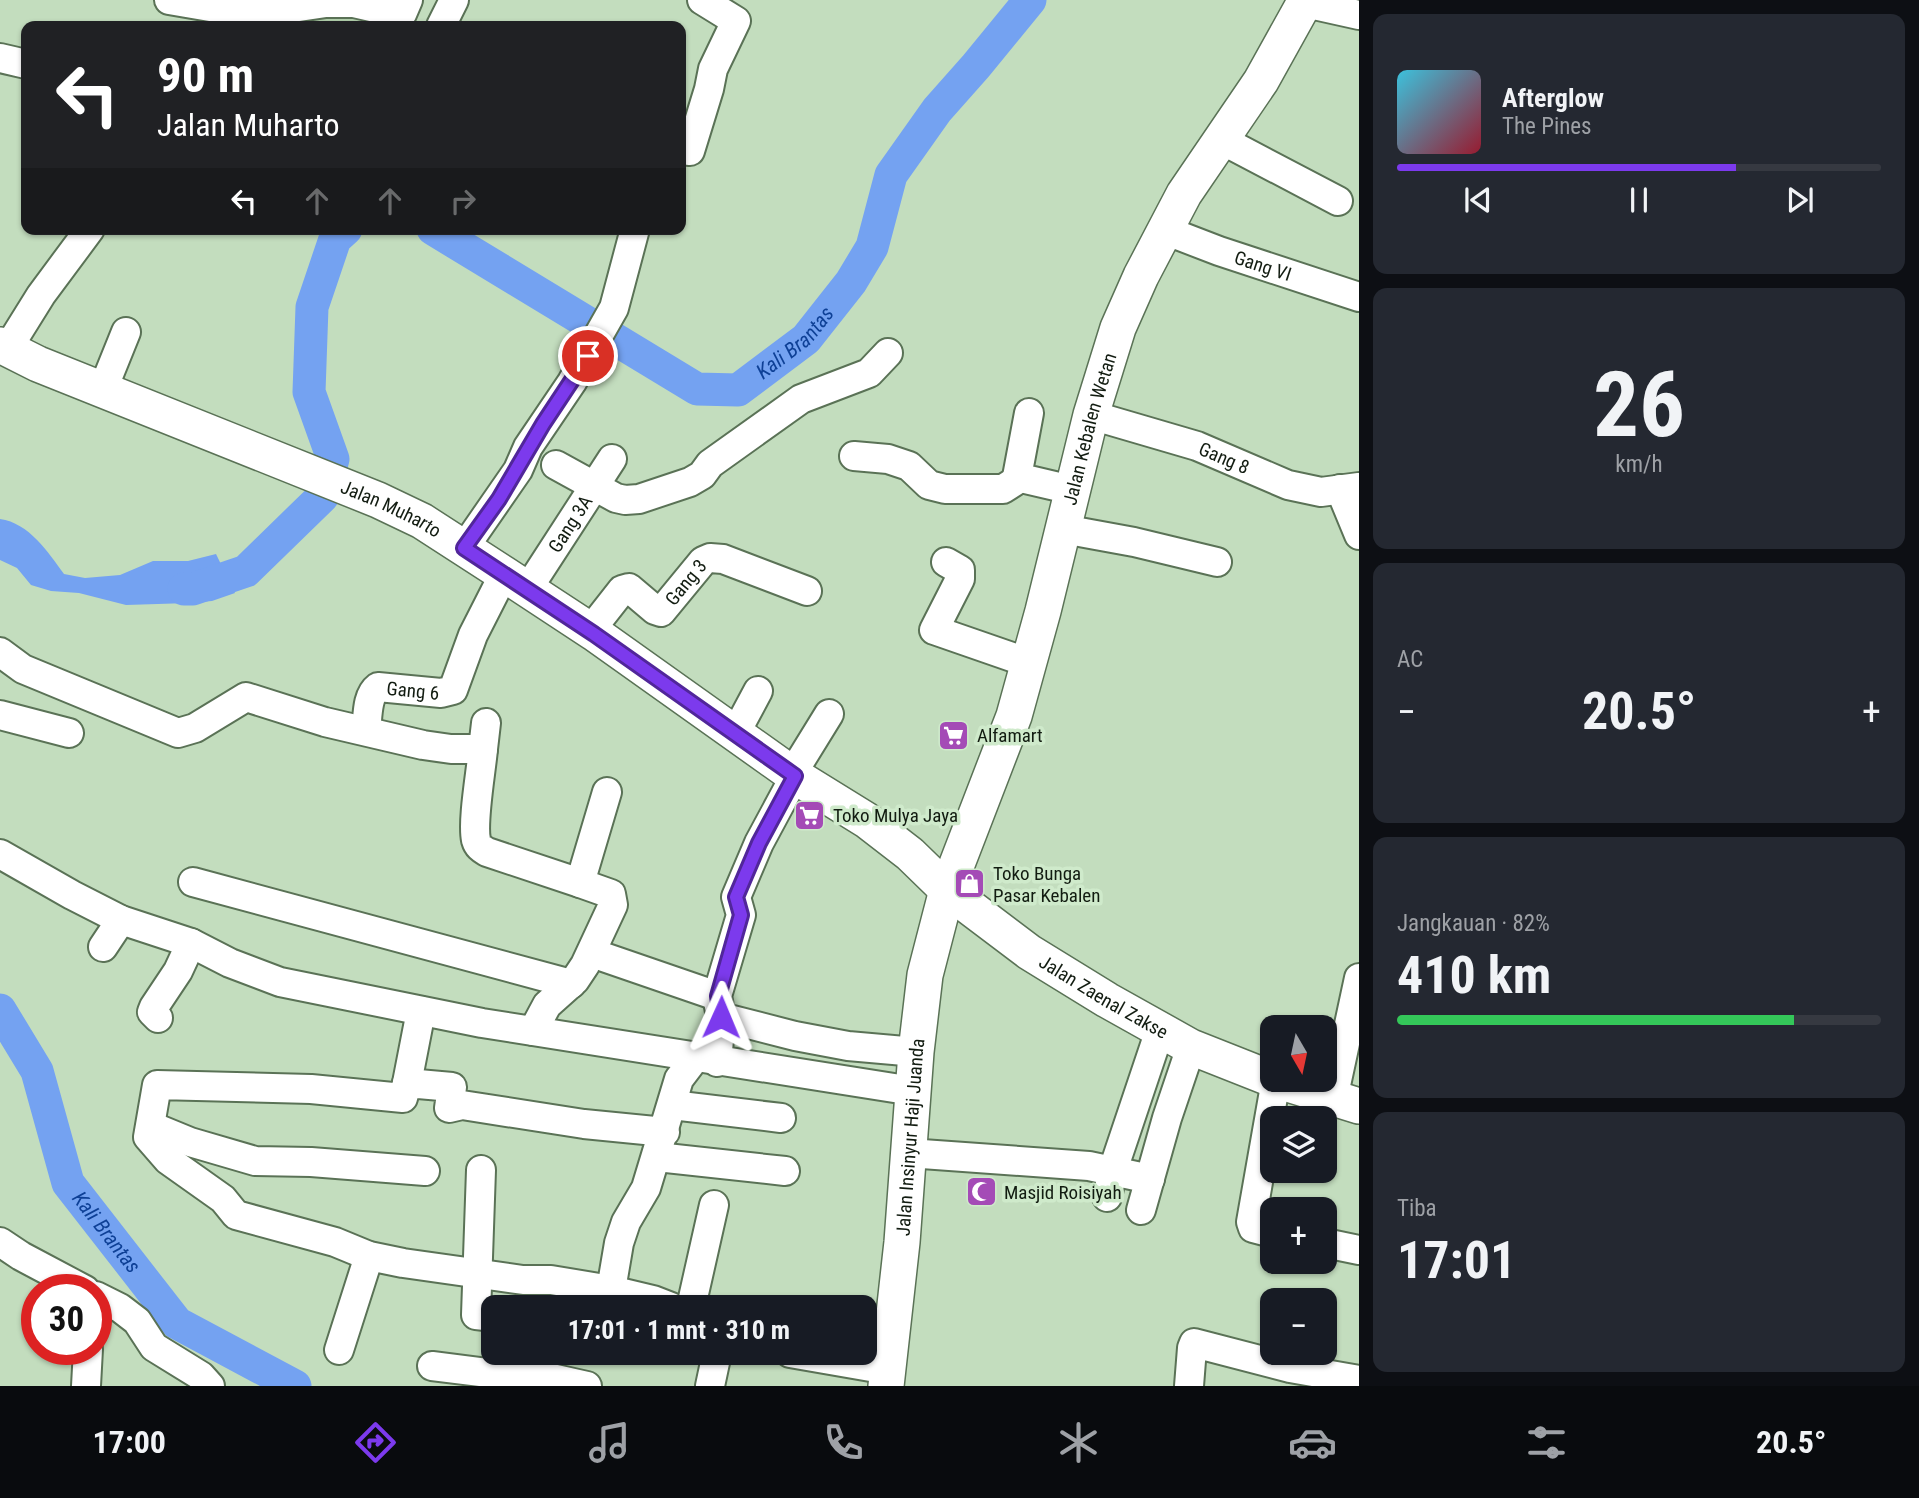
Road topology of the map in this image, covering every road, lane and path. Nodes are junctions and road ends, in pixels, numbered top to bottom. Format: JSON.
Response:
{"nodes":[{"id":1,"x":454,"y":0,"type":"edge"},
{"id":2,"x":354,"y":1,"type":"edge"},
{"id":3,"x":1305,"y":1,"type":"edge"},
{"id":4,"x":178,"y":7,"type":"edge"},
{"id":5,"x":268,"y":7,"type":"edge"},
{"id":6,"x":730,"y":13,"type":"edge"},
{"id":7,"x":411,"y":14,"type":"edge"},
{"id":8,"x":1359,"y":15,"type":"edge"},
{"id":9,"x":444,"y":21,"type":"edge"},
{"id":10,"x":0,"y":58,"type":"edge"},
{"id":11,"x":21,"y":63,"type":"edge"},
{"id":12,"x":1220,"y":139,"type":"junction"},
{"id":13,"x":693,"y":151,"type":"edge"},
{"id":14,"x":1338,"y":201,"type":"dead end"},
{"id":15,"x":1167,"y":231,"type":"junction"},
{"id":16,"x":86,"y":235,"type":"edge"},
{"id":17,"x":633,"y":235,"type":"edge"},
{"id":18,"x":1359,"y":296,"type":"edge"},
{"id":19,"x":126,"y":332,"type":"dead end"},
{"id":20,"x":4,"y":347,"type":"edge"},
{"id":21,"x":888,"y":353,"type":"dead end"},
{"id":22,"x":103,"y":389,"type":"junction"},
{"id":23,"x":1029,"y":413,"type":"dead end"},
{"id":24,"x":1091,"y":415,"type":"junction"},
{"id":25,"x":853,"y":456,"type":"dead end"},
{"id":26,"x":612,"y":459,"type":"dead end"},
{"id":27,"x":556,"y":465,"type":"dead end"},
{"id":28,"x":1017,"y":477,"type":"junction"},
{"id":29,"x":595,"y":485,"type":"junction"},
{"id":30,"x":1350,"y":488,"type":"edge"},
{"id":31,"x":1072,"y":490,"type":"junction"},
{"id":32,"x":1063,"y":529,"type":"junction"},
{"id":33,"x":1359,"y":535,"type":"edge"},
{"id":34,"x":464,"y":548,"type":"junction"},
{"id":35,"x":947,"y":562,"type":"dead end"},
{"id":36,"x":1217,"y":562,"type":"dead end"},
{"id":37,"x":515,"y":582,"type":"junction"},
{"id":38,"x":807,"y":591,"type":"dead end"},
{"id":39,"x":594,"y":634,"type":"junction"},
{"id":40,"x":0,"y":652,"type":"edge"},
{"id":41,"x":1029,"y":663,"type":"junction"},
{"id":42,"x":758,"y":691,"type":"dead end"},
{"id":43,"x":829,"y":714,"type":"dead end"},
{"id":44,"x":0,"y":715,"type":"edge"},
{"id":45,"x":366,"y":731,"type":"junction"},
{"id":46,"x":69,"y":733,"type":"dead end"},
{"id":47,"x":735,"y":734,"type":"junction"},
{"id":48,"x":794,"y":775,"type":"junction"},
{"id":49,"x":607,"y":792,"type":"dead end"},
{"id":50,"x":0,"y":854,"type":"edge"},
{"id":51,"x":193,"y":882,"type":"dead end"},
{"id":52,"x":580,"y":883,"type":"junction"},
{"id":53,"x":947,"y":890,"type":"junction"},
{"id":54,"x":121,"y":920,"type":"junction"},
{"id":55,"x":191,"y":943,"type":"junction"},
{"id":56,"x":103,"y":947,"type":"dead end"},
{"id":57,"x":592,"y":953,"type":"junction"},
{"id":58,"x":1359,"y":978,"type":"edge"},
{"id":59,"x":570,"y":984,"type":"junction"},
{"id":60,"x":719,"y":1006,"type":"junction"},
{"id":61,"x":421,"y":1011,"type":"junction"},
{"id":62,"x":158,"y":1018,"type":"dead end"},
{"id":63,"x":1160,"y":1030,"type":"junction"},
{"id":64,"x":533,"y":1031,"type":"junction"},
{"id":65,"x":1191,"y":1047,"type":"junction"},
{"id":66,"x":916,"y":1052,"type":"junction"},
{"id":67,"x":706,"y":1060,"type":"junction"},
{"id":68,"x":1260,"y":1075,"type":"edge"},
{"id":69,"x":407,"y":1083,"type":"junction"},
{"id":70,"x":913,"y":1091,"type":"junction"},
{"id":71,"x":1272,"y":1092,"type":"edge"},
{"id":72,"x":1313,"y":1092,"type":"edge"},
{"id":73,"x":1346,"y":1102,"type":"edge"},
{"id":74,"x":672,"y":1105,"type":"junction"},
{"id":75,"x":781,"y":1118,"type":"dead end"},
{"id":76,"x":151,"y":1126,"type":"junction"},
{"id":77,"x":661,"y":1144,"type":"junction"},
{"id":78,"x":908,"y":1153,"type":"junction"},
{"id":79,"x":481,"y":1170,"type":"dead end"},
{"id":80,"x":425,"y":1171,"type":"dead end"},
{"id":81,"x":785,"y":1171,"type":"dead end"},
{"id":82,"x":1150,"y":1179,"type":"junction"},
{"id":83,"x":1110,"y":1184,"type":"junction"},
{"id":84,"x":714,"y":1205,"type":"dead end"},
{"id":85,"x":1142,"y":1210,"type":"dead end"},
{"id":86,"x":1260,"y":1230,"type":"edge"},
{"id":87,"x":0,"y":1242,"type":"edge"},
{"id":88,"x":1337,"y":1245,"type":"edge"},
{"id":89,"x":1359,"y":1250,"type":"edge"},
{"id":90,"x":369,"y":1256,"type":"junction"},
{"id":91,"x":51,"y":1274,"type":"edge"},
{"id":92,"x":478,"y":1274,"type":"junction"},
{"id":93,"x":611,"y":1290,"type":"junction"},
{"id":94,"x":632,"y":1295,"type":"edge"},
{"id":95,"x":694,"y":1295,"type":"edge"},
{"id":96,"x":112,"y":1305,"type":"edge"},
{"id":97,"x":481,"y":1316,"type":"edge"},
{"id":98,"x":339,"y":1350,"type":"dead end"},
{"id":99,"x":87,"y":1365,"type":"edge"},
{"id":100,"x":521,"y":1365,"type":"edge"},
{"id":101,"x":529,"y":1365,"type":"edge"},
{"id":102,"x":714,"y":1365,"type":"edge"},
{"id":103,"x":837,"y":1365,"type":"edge"},
{"id":104,"x":432,"y":1366,"type":"dead end"},
{"id":105,"x":887,"y":1378,"type":"edge"},
{"id":106,"x":1359,"y":1380,"type":"edge"},
{"id":107,"x":86,"y":1386,"type":"edge"},
{"id":108,"x":210,"y":1386,"type":"edge"},
{"id":109,"x":587,"y":1386,"type":"edge"},
{"id":110,"x":710,"y":1386,"type":"edge"},
{"id":111,"x":1189,"y":1386,"type":"edge"}],
"edges":[{"from":1,"to":9,"type":"street"},
{"from":2,"to":5,"type":"street"},
{"from":2,"to":7,"type":"street"},
{"from":3,"to":8,"type":"street"},
{"from":3,"to":12,"type":"main road","name":"Jalan Kebalen Wetan"},
{"from":4,"to":5,"type":"street"},
{"from":6,"to":13,"type":"street"},
{"from":10,"to":11,"type":"street"},
{"from":12,"to":14,"type":"street"},
{"from":12,"to":15,"type":"main road","name":"Jalan Kebalen Wetan"},
{"from":15,"to":18,"type":"street","name":"Gang VI"},
{"from":15,"to":24,"type":"main road","name":"Jalan Kebalen Wetan"},
{"from":16,"to":20,"type":"street"},
{"from":17,"to":34,"type":"street"},
{"from":19,"to":22,"type":"street"},
{"from":20,"to":22,"type":"main road","name":"Jalan Muharto"},
{"from":21,"to":29,"type":"street"},
{"from":22,"to":34,"type":"main road","name":"Jalan Muharto"},
{"from":23,"to":28,"type":"street"},
{"from":24,"to":30,"type":"street","name":"Gang 8"},
{"from":24,"to":31,"type":"main road","name":"Jalan Kebalen Wetan"},
{"from":25,"to":28,"type":"street"},
{"from":26,"to":29,"type":"street","name":"Gang 3A"},
{"from":27,"to":29,"type":"street"},
{"from":28,"to":31,"type":"street"},
{"from":29,"to":37,"type":"street","name":"Gang 3A"},
{"from":30,"to":33,"type":"street"},
{"from":31,"to":32,"type":"main road","name":"Jalan Kebalen Wetan"},
{"from":32,"to":36,"type":"street"},
{"from":32,"to":41,"type":"main road","name":"Jalan Kebalen Wetan"},
{"from":34,"to":37,"type":"main road","name":"Jalan Muharto"},
{"from":35,"to":41,"type":"street"},
{"from":37,"to":39,"type":"main road","name":"Jalan Muharto"},
{"from":37,"to":45,"type":"street","name":"Gang 6"},
{"from":38,"to":39,"type":"street","name":"Gang 3"},
{"from":39,"to":47,"type":"main road","name":"Jalan Muharto"},
{"from":40,"to":45,"type":"street"},
{"from":41,"to":53,"type":"main road","name":"Jalan Kebalen Wetan"},
{"from":42,"to":47,"type":"street"},
{"from":43,"to":48,"type":"street"},
{"from":44,"to":46,"type":"street"},
{"from":45,"to":52,"type":"street"},
{"from":47,"to":48,"type":"main road","name":"Jalan Muharto"},
{"from":48,"to":53,"type":"main road","name":"Jalan Muharto"},
{"from":48,"to":60,"type":"street"},
{"from":49,"to":52,"type":"street"},
{"from":50,"to":54,"type":"street"},
{"from":51,"to":59,"type":"street"},
{"from":52,"to":57,"type":"street"},
{"from":53,"to":63,"type":"main road","name":"Jalan Zaenal Zakse"},
{"from":53,"to":66,"type":"main road","name":"Jalan Insinyur Haji Juanda"},
{"from":54,"to":55,"type":"street"},
{"from":54,"to":56,"type":"street"},
{"from":55,"to":61,"type":"street"},
{"from":55,"to":62,"type":"street"},
{"from":57,"to":59,"type":"street"},
{"from":57,"to":60,"type":"street"},
{"from":58,"to":73,"type":"street"},
{"from":59,"to":64,"type":"street"},
{"from":60,"to":66,"type":"street"},
{"from":60,"to":67,"type":"street"},
{"from":61,"to":64,"type":"street"},
{"from":61,"to":69,"type":"street"},
{"from":63,"to":65,"type":"main road","name":"Jalan Zaenal Zakse"},
{"from":63,"to":83,"type":"street"},
{"from":64,"to":67,"type":"street"},
{"from":65,"to":68,"type":"main road","name":"Jalan Zaenal Zakse"},
{"from":65,"to":82,"type":"street"},
{"from":66,"to":70,"type":"main road","name":"Jalan Insinyur Haji Juanda"},
{"from":67,"to":70,"type":"street"},
{"from":67,"to":74,"type":"street"},
{"from":69,"to":76,"type":"street"},
{"from":69,"to":77,"type":"street"},
{"from":70,"to":78,"type":"main road","name":"Jalan Insinyur Haji Juanda"},
{"from":71,"to":86,"type":"street"},
{"from":72,"to":73,"type":"main road","name":"Jalan Zaenal Zakse"},
{"from":74,"to":75,"type":"street"},
{"from":74,"to":77,"type":"street"},
{"from":76,"to":80,"type":"street"},
{"from":76,"to":90,"type":"street"},
{"from":77,"to":81,"type":"street"},
{"from":77,"to":93,"type":"street"},
{"from":78,"to":83,"type":"street"},
{"from":78,"to":105,"type":"main road","name":"Jalan Insinyur Haji Juanda"},
{"from":79,"to":92,"type":"street"},
{"from":82,"to":83,"type":"street"},
{"from":82,"to":85,"type":"street"},
{"from":84,"to":95,"type":"street"},
{"from":87,"to":91,"type":"street"},
{"from":88,"to":89,"type":"street"},
{"from":90,"to":92,"type":"street"},
{"from":90,"to":98,"type":"street"},
{"from":92,"to":93,"type":"street"},
{"from":92,"to":97,"type":"street"},
{"from":93,"to":94,"type":"street"},
{"from":96,"to":108,"type":"street"},
{"from":99,"to":107,"type":"street"},
{"from":100,"to":104,"type":"street"},
{"from":101,"to":109,"type":"street"},
{"from":102,"to":110,"type":"street"},
{"from":103,"to":105,"type":"street"},
{"from":106,"to":111,"type":"street"}]}
